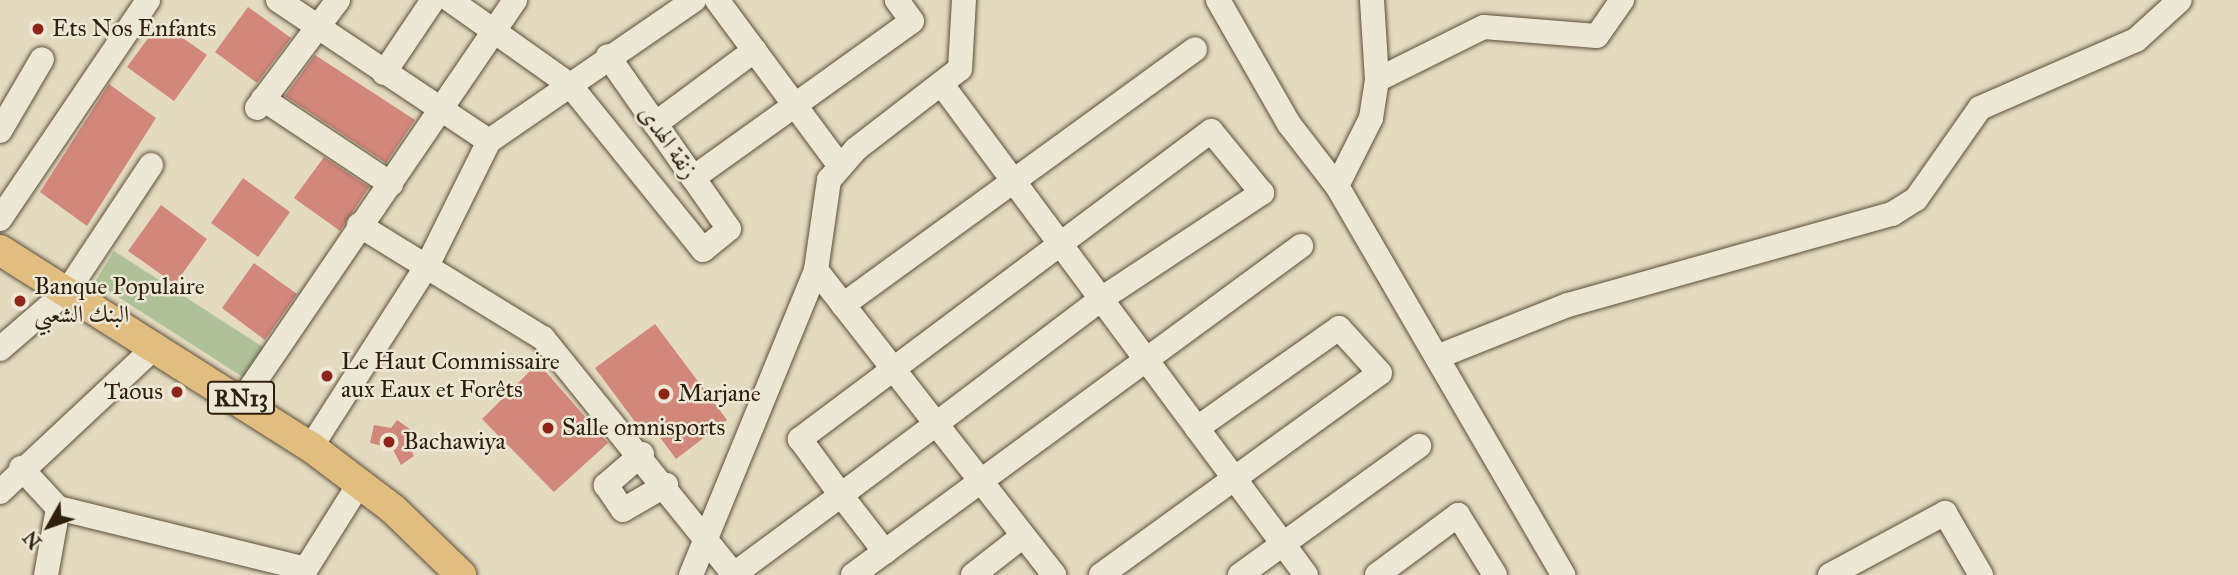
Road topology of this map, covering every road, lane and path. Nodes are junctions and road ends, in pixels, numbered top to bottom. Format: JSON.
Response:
{"nodes":[{"id":1,"x":148,"y":0,"type":"edge"},
{"id":2,"x":278,"y":0,"type":"edge"},
{"id":3,"x":338,"y":0,"type":"edge"},
{"id":4,"x":433,"y":0,"type":"edge"},
{"id":5,"x":450,"y":0,"type":"edge"},
{"id":6,"x":515,"y":0,"type":"edge"},
{"id":7,"x":694,"y":0,"type":"edge"},
{"id":8,"x":717,"y":0,"type":"edge"},
{"id":9,"x":897,"y":0,"type":"edge"},
{"id":10,"x":964,"y":0,"type":"edge"},
{"id":11,"x":1218,"y":0,"type":"edge"},
{"id":12,"x":1372,"y":0,"type":"edge"},
{"id":13,"x":1622,"y":0,"type":"edge"},
{"id":14,"x":2180,"y":0,"type":"edge"},
{"id":15,"x":315,"y":23,"type":"junction"},
{"id":16,"x":496,"y":29,"type":"junction"},
{"id":17,"x":1195,"y":49,"type":"dead end"},
{"id":18,"x":754,"y":50,"type":"junction"},
{"id":19,"x":608,"y":56,"type":"junction"},
{"id":20,"x":42,"y":59,"type":"dead end"},
{"id":21,"x":384,"y":73,"type":"junction"},
{"id":22,"x":1377,"y":80,"type":"junction"},
{"id":23,"x":570,"y":85,"type":"junction"},
{"id":24,"x":943,"y":86,"type":"junction"},
{"id":25,"x":796,"y":105,"type":"junction"},
{"id":26,"x":442,"y":109,"type":"junction"},
{"id":27,"x":655,"y":124,"type":"junction"},
{"id":28,"x":1,"y":125,"type":"edge"},
{"id":29,"x":489,"y":141,"type":"junction"},
{"id":30,"x":151,"y":165,"type":"dead end"},
{"id":31,"x":840,"y":166,"type":"junction"},
{"id":32,"x":694,"y":178,"type":"junction"},
{"id":33,"x":1014,"y":181,"type":"junction"},
{"id":34,"x":390,"y":184,"type":"junction"},
{"id":35,"x":1338,"y":186,"type":"junction"},
{"id":36,"x":0,"y":219,"type":"edge"},
{"id":37,"x":359,"y":225,"type":"junction"},
{"id":38,"x":1059,"y":243,"type":"junction"},
{"id":39,"x":1301,"y":246,"type":"dead end"},
{"id":40,"x":0,"y":250,"type":"edge"},
{"id":41,"x":428,"y":264,"type":"junction"},
{"id":42,"x":816,"y":270,"type":"junction"},
{"id":43,"x":68,"y":290,"type":"junction"},
{"id":44,"x":1101,"y":299,"type":"junction"},
{"id":45,"x":843,"y":305,"type":"junction"},
{"id":46,"x":156,"y":346,"type":"junction"},
{"id":47,"x":0,"y":349,"type":"edge"},
{"id":48,"x":1437,"y":357,"type":"junction"},
{"id":49,"x":1146,"y":360,"type":"junction"},
{"id":50,"x":891,"y":366,"type":"junction"},
{"id":51,"x":243,"y":399,"type":"junction"},
{"id":52,"x":936,"y":424,"type":"junction"},
{"id":53,"x":1196,"y":428,"type":"junction"},
{"id":54,"x":1419,"y":446,"type":"dead end"},
{"id":55,"x":311,"y":447,"type":"junction"},
{"id":56,"x":642,"y":454,"type":"junction"},
{"id":57,"x":22,"y":468,"type":"junction"},
{"id":58,"x":1234,"y":478,"type":"junction"},
{"id":59,"x":981,"y":482,"type":"junction"},
{"id":60,"x":359,"y":484,"type":"junction"},
{"id":61,"x":666,"y":485,"type":"junction"},
{"id":62,"x":0,"y":492,"type":"edge"},
{"id":63,"x":841,"y":495,"type":"junction"},
{"id":64,"x":58,"y":508,"type":"junction"},
{"id":65,"x":1023,"y":536,"type":"junction"},
{"id":66,"x":706,"y":537,"type":"junction"},
{"id":67,"x":1283,"y":544,"type":"junction"},
{"id":68,"x":885,"y":552,"type":"junction"},
{"id":69,"x":304,"y":572,"type":"edge"},
{"id":70,"x":47,"y":575,"type":"edge"},
{"id":71,"x":461,"y":575,"type":"edge"},
{"id":72,"x":691,"y":575,"type":"edge"},
{"id":73,"x":733,"y":575,"type":"edge"},
{"id":74,"x":853,"y":575,"type":"edge"},
{"id":75,"x":973,"y":575,"type":"edge"},
{"id":76,"x":1054,"y":575,"type":"edge"},
{"id":77,"x":1101,"y":575,"type":"edge"},
{"id":78,"x":1240,"y":575,"type":"edge"},
{"id":79,"x":1306,"y":575,"type":"edge"},
{"id":80,"x":1377,"y":575,"type":"edge"},
{"id":81,"x":1495,"y":575,"type":"edge"},
{"id":82,"x":1563,"y":575,"type":"edge"},
{"id":83,"x":1830,"y":575,"type":"edge"},
{"id":84,"x":1981,"y":575,"type":"edge"}],
"edges":[{"from":1,"to":36,"type":"street"},
{"from":2,"to":15,"type":"street"},
{"from":3,"to":15,"type":"street"},
{"from":4,"to":21,"type":"street"},
{"from":5,"to":16,"type":"street"},
{"from":6,"to":16,"type":"street"},
{"from":7,"to":19,"type":"street"},
{"from":8,"to":18,"type":"street"},
{"from":9,"to":25,"type":"street"},
{"from":10,"to":24,"type":"street"},
{"from":11,"to":35,"type":"street"},
{"from":12,"to":22,"type":"street"},
{"from":13,"to":22,"type":"street"},
{"from":14,"to":48,"type":"street"},
{"from":15,"to":21,"type":"street"},
{"from":15,"to":34,"type":"street"},
{"from":16,"to":23,"type":"street"},
{"from":16,"to":26,"type":"street"},
{"from":17,"to":33,"type":"street"},
{"from":18,"to":25,"type":"street"},
{"from":18,"to":27,"type":"street"},
{"from":19,"to":23,"type":"street"},
{"from":19,"to":27,"type":"street","name":"زنقة الهدى"},
{"from":20,"to":28,"type":"street"},
{"from":21,"to":26,"type":"street"},
{"from":22,"to":35,"type":"street"},
{"from":23,"to":29,"type":"street"},
{"from":23,"to":32,"type":"street","name":"زنقة الهدى"},
{"from":24,"to":31,"type":"street"},
{"from":24,"to":33,"type":"street"},
{"from":25,"to":31,"type":"street"},
{"from":25,"to":32,"type":"street"},
{"from":26,"to":29,"type":"street"},
{"from":26,"to":34,"type":"street"},
{"from":27,"to":32,"type":"street","name":"زنقة الهدى"},
{"from":29,"to":41,"type":"street"},
{"from":30,"to":43,"type":"street"},
{"from":31,"to":42,"type":"street"},
{"from":33,"to":38,"type":"street"},
{"from":33,"to":45,"type":"street"},
{"from":34,"to":37,"type":"street"},
{"from":35,"to":48,"type":"street"},
{"from":37,"to":41,"type":"street"},
{"from":37,"to":51,"type":"street"},
{"from":38,"to":44,"type":"street"},
{"from":38,"to":44,"type":"street"},
{"from":38,"to":50,"type":"street"},
{"from":39,"to":49,"type":"street"},
{"from":40,"to":43,"type":"main road","number":"RN13"},
{"from":41,"to":55,"type":"street"},
{"from":41,"to":56,"type":"street"},
{"from":42,"to":45,"type":"street"},
{"from":42,"to":66,"type":"street"},
{"from":43,"to":46,"type":"main road","number":"RN13"},
{"from":43,"to":47,"type":"street"},
{"from":44,"to":49,"type":"street"},
{"from":44,"to":52,"type":"street"},
{"from":45,"to":50,"type":"street"},
{"from":46,"to":51,"type":"main road","number":"RN13"},
{"from":46,"to":57,"type":"street"},
{"from":48,"to":82,"type":"street"},
{"from":49,"to":53,"type":"street"},
{"from":49,"to":59,"type":"street"},
{"from":50,"to":52,"type":"street"},
{"from":50,"to":63,"type":"street"},
{"from":51,"to":55,"type":"main road","number":"RN13"},
{"from":52,"to":59,"type":"street"},
{"from":52,"to":63,"type":"street"},
{"from":53,"to":58,"type":"street"},
{"from":53,"to":58,"type":"street"},
{"from":54,"to":67,"type":"street"},
{"from":55,"to":60,"type":"main road","number":"RN13"},
{"from":56,"to":61,"type":"street"},
{"from":56,"to":61,"type":"street"},
{"from":57,"to":62,"type":"street"},
{"from":57,"to":64,"type":"street"},
{"from":58,"to":67,"type":"street"},
{"from":58,"to":77,"type":"street"},
{"from":59,"to":65,"type":"street"},
{"from":59,"to":68,"type":"street"},
{"from":60,"to":69,"type":"street"},
{"from":60,"to":71,"type":"main road","number":"RN13"},
{"from":61,"to":66,"type":"street"},
{"from":63,"to":68,"type":"street"},
{"from":63,"to":73,"type":"street"},
{"from":64,"to":69,"type":"street"},
{"from":64,"to":70,"type":"street"},
{"from":65,"to":75,"type":"street"},
{"from":65,"to":76,"type":"street"},
{"from":66,"to":72,"type":"street"},
{"from":66,"to":73,"type":"street"},
{"from":67,"to":78,"type":"street"},
{"from":67,"to":79,"type":"street"},
{"from":68,"to":74,"type":"street"},
{"from":80,"to":81,"type":"street"},
{"from":83,"to":84,"type":"street"}]}
